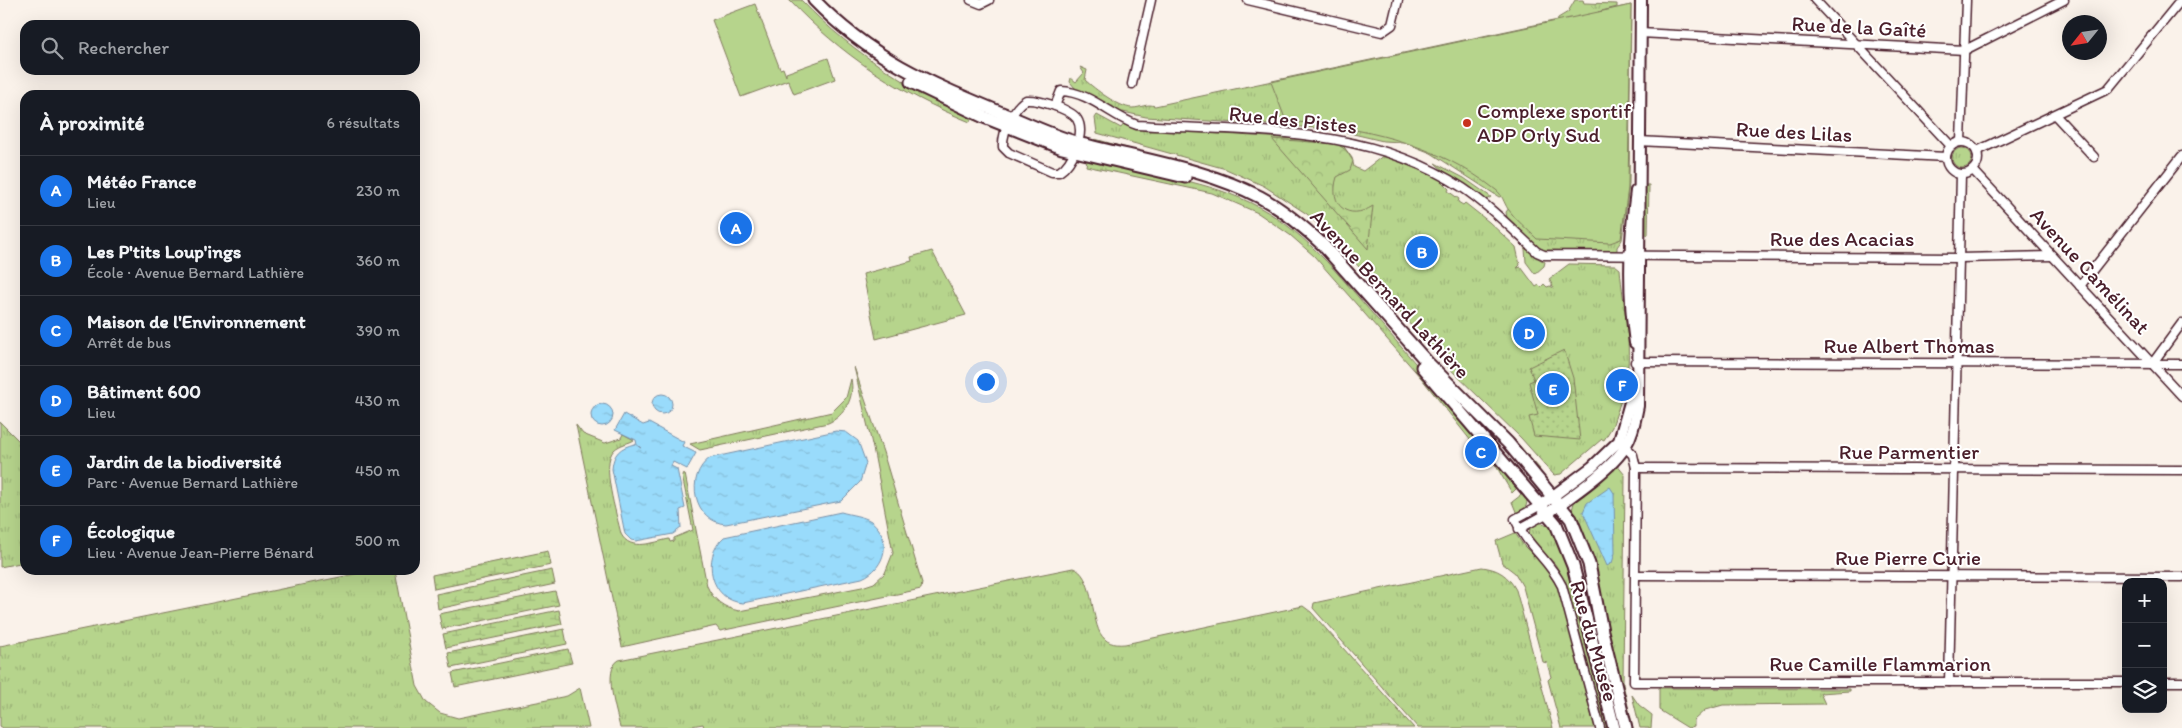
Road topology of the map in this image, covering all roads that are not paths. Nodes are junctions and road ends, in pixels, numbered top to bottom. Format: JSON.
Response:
{"nodes":[{"id":1,"x":805,"y":0,"type":"edge"},
{"id":2,"x":814,"y":0,"type":"edge"},
{"id":3,"x":971,"y":0,"type":"edge"},
{"id":4,"x":988,"y":0,"type":"edge"},
{"id":5,"x":1151,"y":0,"type":"edge"},
{"id":6,"x":1248,"y":0,"type":"edge"},
{"id":7,"x":1398,"y":0,"type":"edge"},
{"id":8,"x":1641,"y":0,"type":"edge"},
{"id":9,"x":1815,"y":0,"type":"edge"},
{"id":10,"x":1966,"y":0,"type":"edge"},
{"id":11,"x":2064,"y":0,"type":"edge"},
{"id":12,"x":2181,"y":0,"type":"edge"},
{"id":13,"x":1640,"y":33,"type":"junction"},
{"id":14,"x":1857,"y":45,"type":"junction"},
{"id":15,"x":1965,"y":50,"type":"junction"},
{"id":16,"x":1132,"y":84,"type":"dead end"},
{"id":17,"x":1055,"y":106,"type":"junction"},
{"id":18,"x":2055,"y":115,"type":"junction"},
{"id":19,"x":1010,"y":122,"type":"junction"},
{"id":20,"x":1639,"y":141,"type":"junction"},
{"id":21,"x":1961,"y":142,"type":"junction"},
{"id":22,"x":1951,"y":146,"type":"junction"},
{"id":23,"x":1076,"y":147,"type":"junction"},
{"id":24,"x":1977,"y":151,"type":"junction"},
{"id":25,"x":2182,"y":156,"type":"edge"},
{"id":26,"x":1946,"y":157,"type":"junction"},
{"id":27,"x":2094,"y":157,"type":"dead end"},
{"id":28,"x":1973,"y":170,"type":"junction"},
{"id":29,"x":1961,"y":174,"type":"junction"},
{"id":30,"x":1635,"y":256,"type":"junction"},
{"id":31,"x":2052,"y":256,"type":"junction"},
{"id":32,"x":1959,"y":258,"type":"junction"},
{"id":33,"x":2080,"y":286,"type":"junction"},
{"id":34,"x":2182,"y":323,"type":"edge"},
{"id":35,"x":1637,"y":362,"type":"junction"},
{"id":36,"x":1957,"y":363,"type":"junction"},
{"id":37,"x":2152,"y":364,"type":"junction"},
{"id":38,"x":2182,"y":364,"type":"edge"},
{"id":39,"x":2182,"y":396,"type":"edge"},
{"id":40,"x":1622,"y":444,"type":"junction"},
{"id":41,"x":1636,"y":468,"type":"junction"},
{"id":42,"x":1955,"y":470,"type":"junction"},
{"id":43,"x":2182,"y":470,"type":"edge"},
{"id":44,"x":1557,"y":500,"type":"junction"},
{"id":45,"x":1545,"y":509,"type":"junction"},
{"id":46,"x":1519,"y":529,"type":"junction"},
{"id":47,"x":1635,"y":575,"type":"junction"},
{"id":48,"x":1951,"y":576,"type":"junction"},
{"id":49,"x":2182,"y":577,"type":"edge"},
{"id":50,"x":1949,"y":682,"type":"junction"},
{"id":51,"x":2122,"y":682,"type":"edge"},
{"id":52,"x":2167,"y":682,"type":"edge"},
{"id":53,"x":2182,"y":682,"type":"edge"},
{"id":54,"x":1600,"y":728,"type":"edge"},
{"id":55,"x":1614,"y":728,"type":"edge"},
{"id":56,"x":1626,"y":728,"type":"edge"}],
"edges":[{"from":1,"to":19,"type":"main road","name":"Avenue Bernard Lathière"},
{"from":2,"to":19,"type":"main road","name":"Avenue Bernard Lathière"},
{"from":3,"to":4,"type":"street"},
{"from":5,"to":16,"type":"street"},
{"from":6,"to":7,"type":"street"},
{"from":8,"to":13,"type":"street"},
{"from":9,"to":14,"type":"street"},
{"from":10,"to":15,"type":"street"},
{"from":11,"to":15,"type":"street","name":"Rue de la Gaîté"},
{"from":12,"to":18,"type":"street"},
{"from":13,"to":14,"type":"street","name":"Rue de la Gaîté"},
{"from":13,"to":20,"type":"street"},
{"from":14,"to":15,"type":"street","name":"Rue de la Gaîté"},
{"from":14,"to":22,"type":"street"},
{"from":15,"to":21,"type":"street"},
{"from":17,"to":19,"type":"street"},
{"from":17,"to":23,"type":"street"},
{"from":17,"to":30,"type":"street","name":"Rue des Pistes"},
{"from":18,"to":24,"type":"street"},
{"from":18,"to":27,"type":"street"},
{"from":19,"to":23,"type":"main road","name":"Avenue Bernard Lathière"},
{"from":19,"to":23,"type":"street"},
{"from":20,"to":26,"type":"street","name":"Rue des Lilas"},
{"from":20,"to":30,"type":"street"},
{"from":21,"to":22,"type":"street"},
{"from":21,"to":24,"type":"street"},
{"from":22,"to":26,"type":"street"},
{"from":23,"to":44,"type":"main road","name":"Avenue Bernard Lathière"},
{"from":23,"to":45,"type":"main road","name":"Avenue Bernard Lathière"},
{"from":24,"to":28,"type":"street"},
{"from":25,"to":33,"type":"street"},
{"from":26,"to":29,"type":"street"},
{"from":28,"to":29,"type":"street"},
{"from":28,"to":31,"type":"street","name":"Avenue Camélinat"},
{"from":29,"to":32,"type":"street"},
{"from":30,"to":32,"type":"street","name":"Rue des Acacias"},
{"from":30,"to":35,"type":"street"},
{"from":31,"to":32,"type":"street","name":"Rue des Acacias"},
{"from":31,"to":33,"type":"street","name":"Avenue Camélinat"},
{"from":32,"to":36,"type":"street"},
{"from":33,"to":37,"type":"street","name":"Avenue Camélinat"},
{"from":34,"to":37,"type":"street"},
{"from":35,"to":36,"type":"street","name":"Rue Albert Thomas"},
{"from":35,"to":40,"type":"street"},
{"from":36,"to":37,"type":"street","name":"Rue Albert Thomas"},
{"from":36,"to":42,"type":"street"},
{"from":37,"to":38,"type":"street","name":"Rue Albert Thomas"},
{"from":37,"to":39,"type":"street","name":"Avenue Camélinat"},
{"from":40,"to":41,"type":"street"},
{"from":40,"to":44,"type":"street"},
{"from":41,"to":42,"type":"street","name":"Rue Parmentier"},
{"from":41,"to":47,"type":"street"},
{"from":42,"to":43,"type":"street","name":"Rue Parmentier"},
{"from":42,"to":48,"type":"street"},
{"from":44,"to":45,"type":"street"},
{"from":44,"to":56,"type":"main road","name":"Avenue Bernard Lathière"},
{"from":45,"to":46,"type":"street"},
{"from":45,"to":46,"type":"street","name":"Rue du Musée"},
{"from":45,"to":55,"type":"main road","name":"Avenue Bernard Lathière"},
{"from":46,"to":54,"type":"street","name":"Rue du Musée"},
{"from":47,"to":48,"type":"street","name":"Rue Pierre Curie"},
{"from":47,"to":50,"type":"street","name":"Rue Camille Flammarion"},
{"from":48,"to":49,"type":"street","name":"Rue Pierre Curie"},
{"from":48,"to":50,"type":"street"},
{"from":50,"to":51,"type":"street","name":"Rue Camille Flammarion"},
{"from":52,"to":53,"type":"street"}]}
